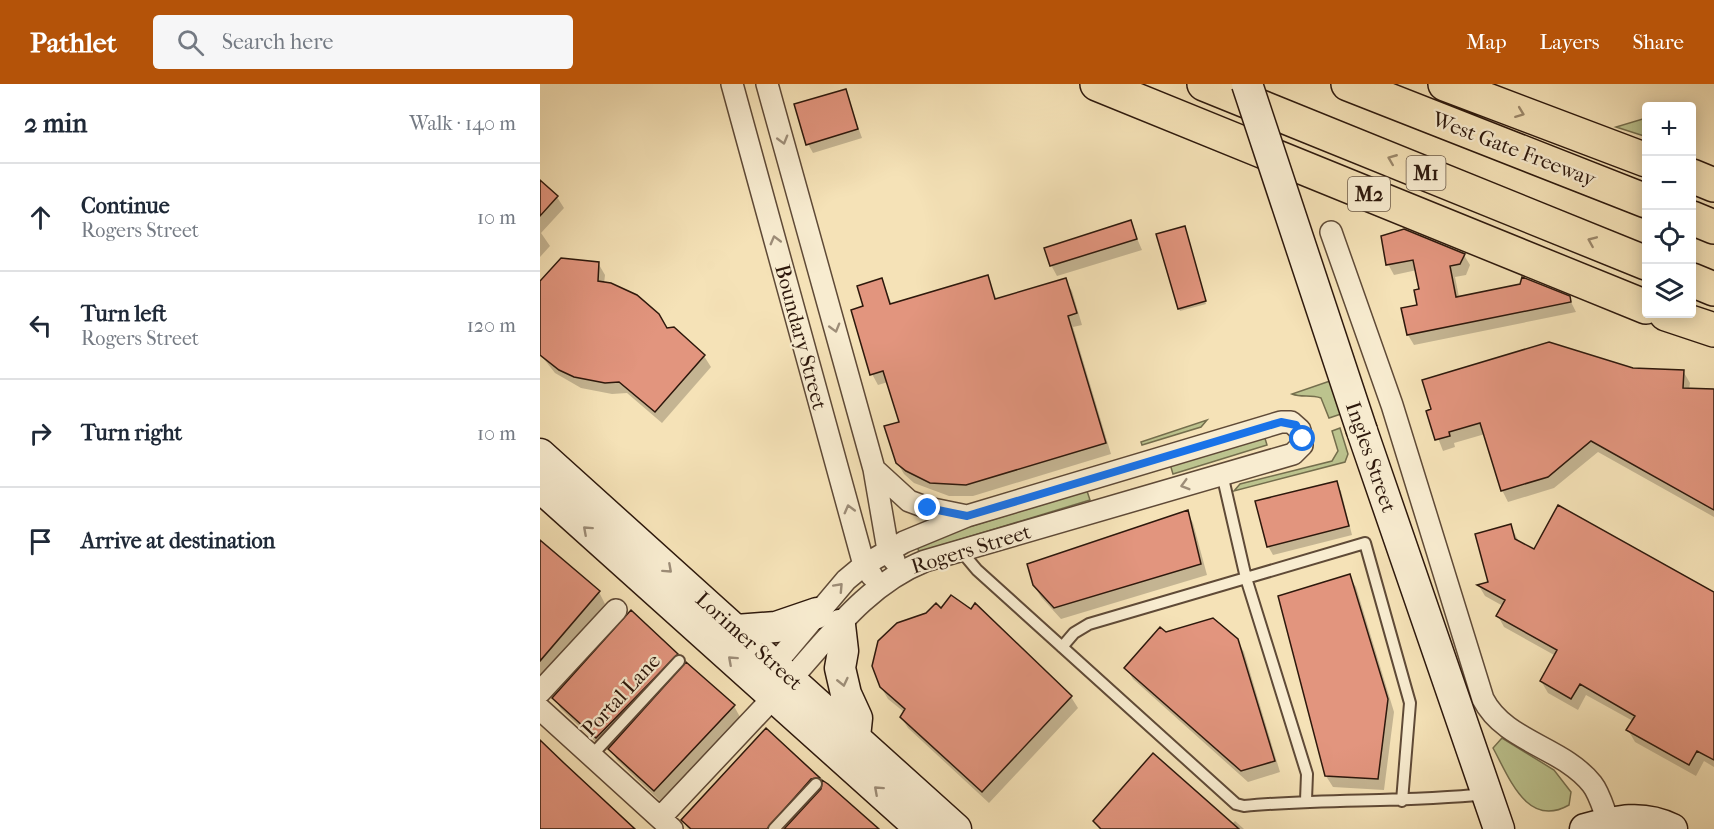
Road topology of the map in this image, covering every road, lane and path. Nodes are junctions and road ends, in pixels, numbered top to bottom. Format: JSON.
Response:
{"nodes":[{"id":1,"x":732,"y":84,"type":"edge"},
{"id":2,"x":767,"y":84,"type":"edge"},
{"id":3,"x":1097,"y":84,"type":"edge"},
{"id":4,"x":1141,"y":84,"type":"edge"},
{"id":5,"x":1204,"y":84,"type":"edge"},
{"id":6,"x":1247,"y":84,"type":"edge"},
{"id":7,"x":1262,"y":84,"type":"edge"},
{"id":8,"x":1445,"y":84,"type":"edge"},
{"id":9,"x":1351,"y":85,"type":"edge"},
{"id":10,"x":1642,"y":158,"type":"edge"},
{"id":11,"x":1696,"y":178,"type":"edge"},
{"id":12,"x":1714,"y":185,"type":"edge"},
{"id":13,"x":1642,"y":199,"type":"edge"},
{"id":14,"x":1696,"y":220,"type":"edge"},
{"id":15,"x":1714,"y":227,"type":"edge"},
{"id":16,"x":1331,"y":232,"type":"dead end"},
{"id":17,"x":1642,"y":238,"type":"edge"},
{"id":18,"x":1696,"y":258,"type":"edge"},
{"id":19,"x":1642,"y":261,"type":"edge"},
{"id":20,"x":1714,"y":265,"type":"edge"},
{"id":21,"x":1696,"y":282,"type":"edge"},
{"id":22,"x":1642,"y":285,"type":"edge"},
{"id":23,"x":1714,"y":289,"type":"edge"},
{"id":24,"x":1696,"y":304,"type":"edge"},
{"id":25,"x":1642,"y":305,"type":"edge"},
{"id":26,"x":1714,"y":310,"type":"edge"},
{"id":27,"x":1678,"y":318,"type":"edge"},
{"id":28,"x":1714,"y":330,"type":"edge"},
{"id":29,"x":540,"y":454,"type":"edge"},
{"id":30,"x":1135,"y":464,"type":"junction"},
{"id":31,"x":874,"y":469,"type":"junction"},
{"id":32,"x":1222,"y":474,"type":"junction"},
{"id":33,"x":540,"y":487,"type":"edge"},
{"id":34,"x":1143,"y":497,"type":"junction"},
{"id":35,"x":967,"y":516,"type":"junction"},
{"id":36,"x":888,"y":550,"type":"junction"},
{"id":37,"x":961,"y":551,"type":"junction"},
{"id":38,"x":864,"y":565,"type":"junction"},
{"id":39,"x":900,"y":571,"type":"junction"},
{"id":40,"x":1246,"y":578,"type":"junction"},
{"id":41,"x":879,"y":586,"type":"junction"},
{"id":42,"x":616,"y":610,"type":"dead end"},
{"id":43,"x":829,"y":619,"type":"junction"},
{"id":44,"x":736,"y":630,"type":"junction"},
{"id":45,"x":1062,"y":647,"type":"junction"},
{"id":46,"x":679,"y":661,"type":"dead end"},
{"id":47,"x":772,"y":686,"type":"junction"},
{"id":48,"x":540,"y":692,"type":"edge"},
{"id":49,"x":540,"y":709,"type":"edge"},
{"id":50,"x":855,"y":737,"type":"junction"},
{"id":51,"x":591,"y":756,"type":"junction"},
{"id":52,"x":816,"y":784,"type":"dead end"},
{"id":53,"x":1487,"y":794,"type":"junction"},
{"id":54,"x":1306,"y":800,"type":"junction"},
{"id":55,"x":1402,"y":801,"type":"junction"},
{"id":56,"x":666,"y":823,"type":"edge"},
{"id":57,"x":1597,"y":826,"type":"edge"},
{"id":58,"x":774,"y":829,"type":"edge"},
{"id":59,"x":921,"y":829,"type":"edge"},
{"id":60,"x":956,"y":829,"type":"edge"},
{"id":61,"x":1499,"y":829,"type":"edge"},
{"id":62,"x":1672,"y":829,"type":"edge"}],
"edges":[{"from":38,"to":1,"type":"street","name":"Boundary Street","one_way":true},
{"from":2,"to":31,"type":"street","name":"Boundary Street","one_way":true},
{"from":3,"to":25,"type":"highway","number":"M2"},
{"from":4,"to":22,"type":"highway"},
{"from":19,"to":5,"type":"highway","number":"M1","one_way":true},
{"from":6,"to":53,"type":"main road","name":"Ingles Street","bridge":true},
{"from":7,"to":17,"type":"highway"},
{"from":8,"to":10,"type":"highway","one_way":true},
{"from":9,"to":13,"type":"highway","name":"West Gate Freeway","number":"M1"},
{"from":11,"to":12,"type":"highway"},
{"from":14,"to":15,"type":"highway"},
{"from":16,"to":57,"type":"street","name":"Ingles Street"},
{"from":18,"to":20,"type":"highway"},
{"from":21,"to":23,"type":"highway"},
{"from":24,"to":26,"type":"highway"},
{"from":27,"to":28,"type":"highway"},
{"from":29,"to":44,"type":"main road","name":"Lorimer Street","one_way":true},
{"from":30,"to":32,"type":"street","name":"Rogers Street"},
{"from":30,"to":34,"type":"street"},
{"from":30,"to":35,"type":"street","name":"Rogers Street"},
{"from":31,"to":35,"type":"street"},
{"from":31,"to":36,"type":"street","name":"Boundary Street"},
{"from":32,"to":34,"type":"street","name":"Rogers Street","one_way":true},
{"from":32,"to":40,"type":"lane"},
{"from":47,"to":33,"type":"main road","name":"Lorimer Street","one_way":true},
{"from":34,"to":37,"type":"street","name":"Rogers Street"},
{"from":35,"to":36,"type":"street","name":"Rogers Street"},
{"from":36,"to":38,"type":"street","name":"Rogers Street"},
{"from":36,"to":39,"type":"street","name":"Boundary Street"},
{"from":37,"to":39,"type":"street","name":"Rogers Street"},
{"from":37,"to":45,"type":"lane"},
{"from":38,"to":41,"type":"street","name":"Boundary Street"},
{"from":43,"to":38,"type":"street","name":"Rogers Street","one_way":true},
{"from":39,"to":41,"type":"street","name":"Rogers Street"},
{"from":40,"to":45,"type":"lane"},
{"from":40,"to":54,"type":"lane"},
{"from":40,"to":55,"type":"lane"},
{"from":41,"to":43,"type":"street","name":"Rogers Street"},
{"from":42,"to":48,"type":"street"},
{"from":43,"to":44,"type":"main road"},
{"from":43,"to":47,"type":"street","name":"Rogers Street"},
{"from":43,"to":50,"type":"main road","one_way":true},
{"from":44,"to":47,"type":"main road","name":"Lorimer Street"},
{"from":45,"to":54,"type":"lane"},
{"from":46,"to":51,"type":"lane","name":"Portal Lane"},
{"from":47,"to":50,"type":"main road","name":"Lorimer Street"},
{"from":47,"to":56,"type":"street","name":"Rogers Street"},
{"from":59,"to":47,"type":"main road","name":"Lorimer Street","one_way":true},
{"from":49,"to":51,"type":"street"},
{"from":50,"to":60,"type":"main road","name":"Lorimer Street"},
{"from":51,"to":56,"type":"street"},
{"from":52,"to":58,"type":"lane"},
{"from":53,"to":55,"type":"lane"},
{"from":53,"to":61,"type":"main road","name":"Ingles Street"},
{"from":54,"to":55,"type":"lane"},
{"from":57,"to":62,"type":"main road"}]}
